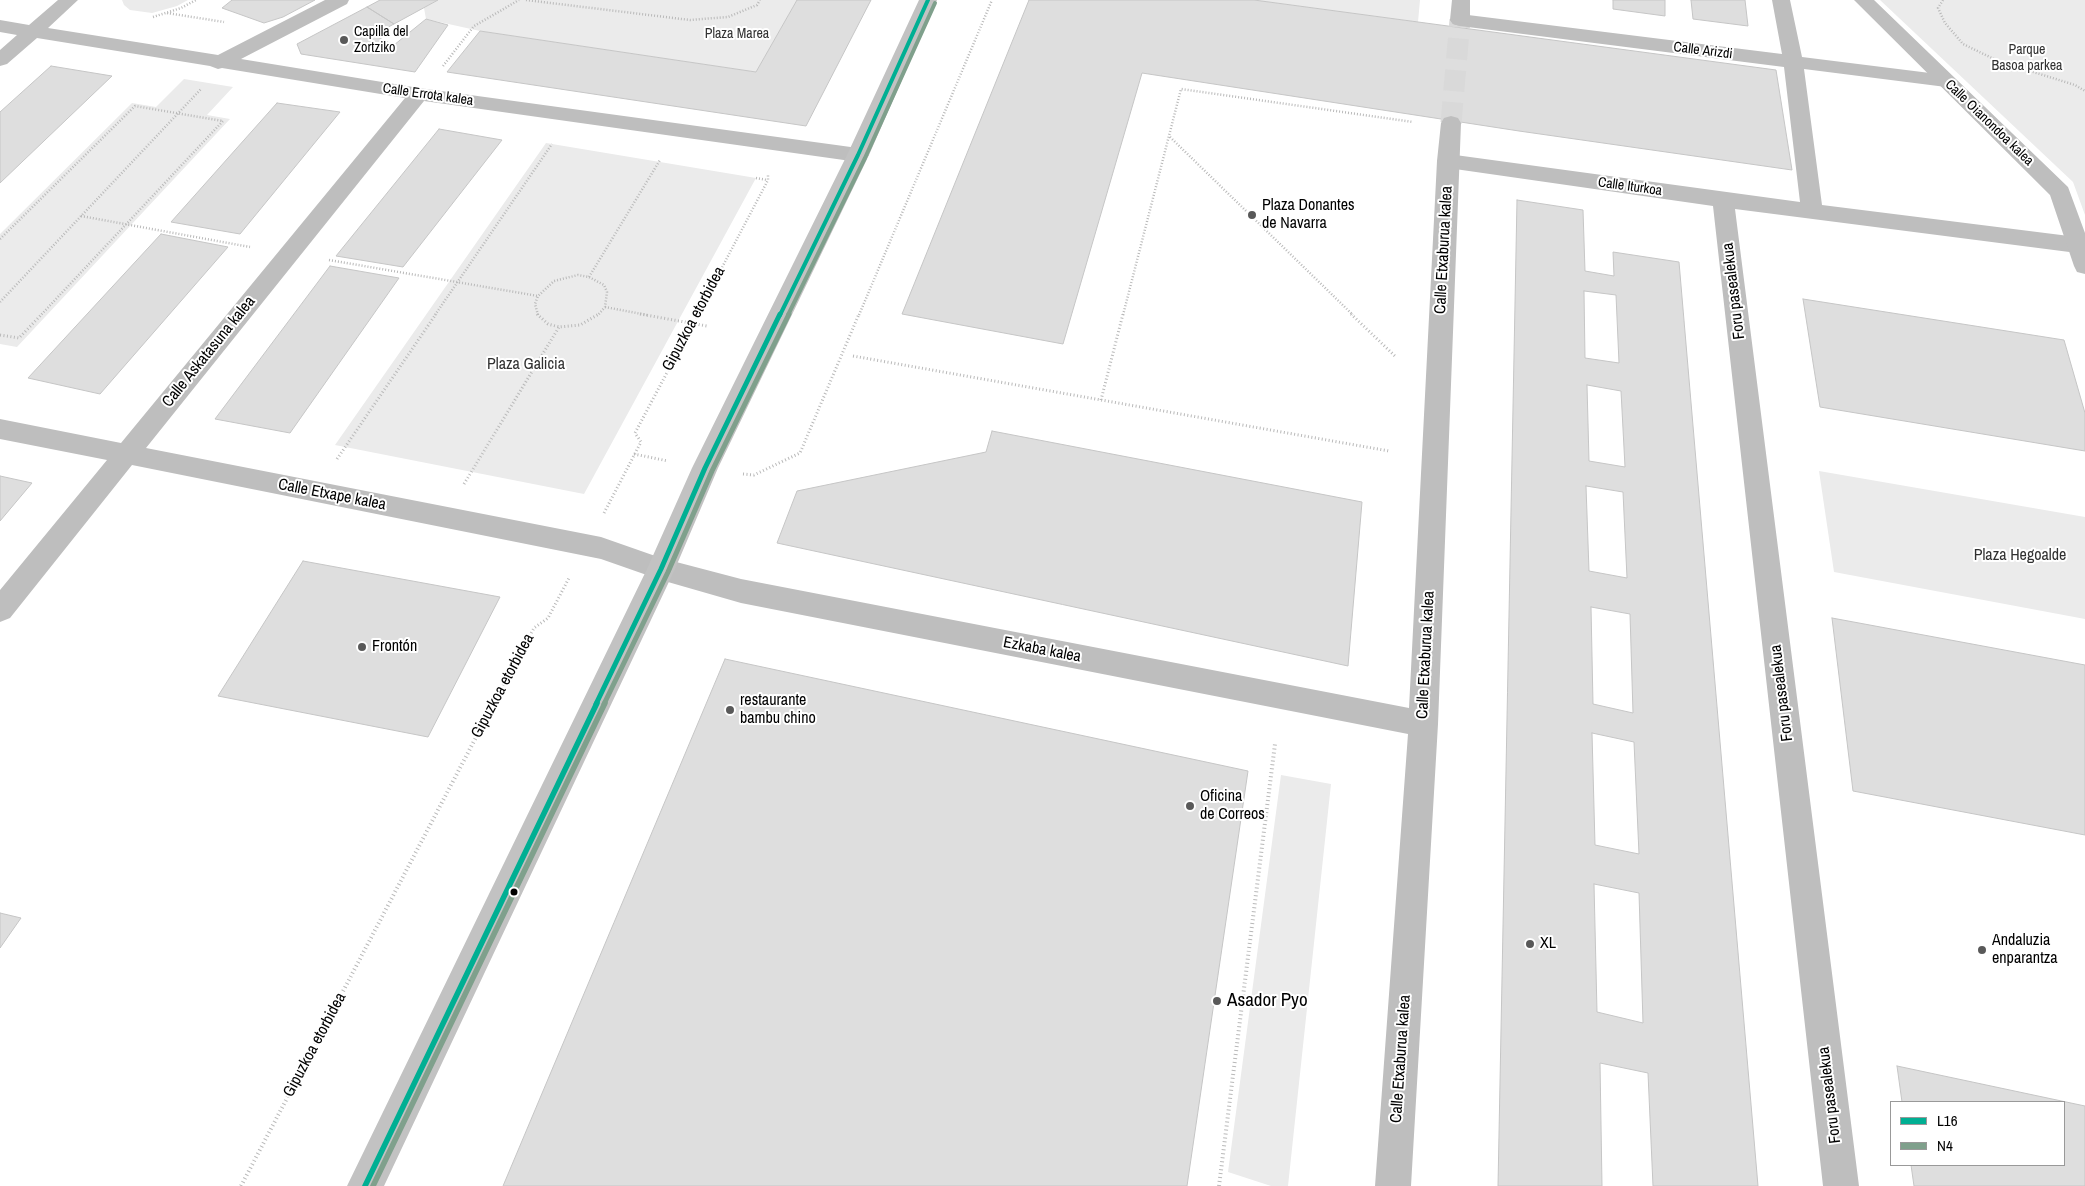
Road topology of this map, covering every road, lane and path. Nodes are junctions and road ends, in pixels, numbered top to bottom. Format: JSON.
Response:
{"nodes":[{"id":1,"x":69,"y":0,"type":"edge"},
{"id":2,"x":196,"y":0,"type":"edge"},
{"id":3,"x":340,"y":0,"type":"edge"},
{"id":4,"x":519,"y":0,"type":"edge"},
{"id":5,"x":526,"y":0,"type":"edge"},
{"id":6,"x":760,"y":0,"type":"edge"},
{"id":7,"x":928,"y":0,"type":"edge"},
{"id":8,"x":992,"y":0,"type":"edge"},
{"id":9,"x":1461,"y":0,"type":"edge"},
{"id":10,"x":1781,"y":0,"type":"edge"},
{"id":11,"x":1863,"y":0,"type":"edge"},
{"id":12,"x":1943,"y":0,"type":"edge"},
{"id":13,"x":167,"y":13,"type":"junction"},
{"id":14,"x":151,"y":18,"type":"dead end"},
{"id":15,"x":232,"y":24,"type":"dead end"},
{"id":16,"x":0,"y":26,"type":"edge"},
{"id":17,"x":32,"y":32,"type":"junction"},
{"id":18,"x":0,"y":60,"type":"edge"},
{"id":19,"x":1793,"y":62,"type":"junction"},
{"id":20,"x":218,"y":63,"type":"junction"},
{"id":21,"x":439,"y":71,"type":"dead end"},
{"id":22,"x":1946,"y":81,"type":"junction"},
{"id":23,"x":204,"y":86,"type":"dead end"},
{"id":24,"x":2085,"y":91,"type":"edge"},
{"id":25,"x":419,"y":94,"type":"junction"},
{"id":26,"x":178,"y":114,"type":"junction"},
{"id":27,"x":1413,"y":122,"type":"dead end"},
{"id":28,"x":1451,"y":123,"type":"tunnel mouth"},
{"id":29,"x":1170,"y":137,"type":"junction"},
{"id":30,"x":554,"y":140,"type":"dead end"},
{"id":31,"x":858,"y":155,"type":"junction"},
{"id":32,"x":662,"y":156,"type":"dead end"},
{"id":33,"x":1448,"y":161,"type":"junction"},
{"id":34,"x":768,"y":170,"type":"dead end"},
{"id":35,"x":756,"y":178,"type":"dead end"},
{"id":36,"x":768,"y":180,"type":"junction"},
{"id":37,"x":1723,"y":200,"type":"junction"},
{"id":38,"x":1812,"y":211,"type":"junction"},
{"id":39,"x":81,"y":216,"type":"junction"},
{"id":40,"x":126,"y":224,"type":"junction"},
{"id":41,"x":0,"y":239,"type":"edge"},
{"id":42,"x":2081,"y":245,"type":"edge"},
{"id":43,"x":253,"y":247,"type":"dead end"},
{"id":44,"x":326,"y":259,"type":"dead end"},
{"id":45,"x":2085,"y":266,"type":"edge"},
{"id":46,"x":589,"y":277,"type":"junction"},
{"id":47,"x":458,"y":282,"type":"junction"},
{"id":48,"x":538,"y":296,"type":"junction"},
{"id":49,"x":0,"y":302,"type":"edge"},
{"id":50,"x":605,"y":307,"type":"junction"},
{"id":51,"x":692,"y":322,"type":"junction"},
{"id":52,"x":707,"y":326,"type":"dead end"},
{"id":53,"x":559,"y":327,"type":"junction"},
{"id":54,"x":0,"y":335,"type":"edge"},
{"id":55,"x":853,"y":356,"type":"dead end"},
{"id":56,"x":1396,"y":357,"type":"dead end"},
{"id":57,"x":1101,"y":400,"type":"junction"},
{"id":58,"x":0,"y":428,"type":"edge"},
{"id":59,"x":1389,"y":451,"type":"dead end"},
{"id":60,"x":126,"y":454,"type":"junction"},
{"id":61,"x":336,"y":459,"type":"dead end"},
{"id":62,"x":739,"y":474,"type":"dead end"},
{"id":63,"x":463,"y":485,"type":"dead end"},
{"id":64,"x":587,"y":545,"type":"junction"},
{"id":65,"x":661,"y":569,"type":"junction"},
{"id":66,"x":0,"y":610,"type":"edge"},
{"id":67,"x":1423,"y":724,"type":"junction"},
{"id":68,"x":1275,"y":744,"type":"dead end"},
{"id":69,"x":241,"y":1186,"type":"edge"},
{"id":70,"x":365,"y":1186,"type":"edge"},
{"id":71,"x":1219,"y":1186,"type":"edge"},
{"id":72,"x":1393,"y":1186,"type":"edge"},
{"id":73,"x":1841,"y":1186,"type":"edge"}],
"edges":[{"from":1,"to":17,"type":"street"},
{"from":2,"to":13,"type":"path"},
{"from":3,"to":20,"type":"street"},
{"from":4,"to":21,"type":"path"},
{"from":5,"to":6,"type":"path"},
{"from":7,"to":31,"type":"main road"},
{"from":8,"to":62,"type":"path"},
{"from":9,"to":19,"type":"street","name":"Calle Arizdi"},
{"from":10,"to":19,"type":"street"},
{"from":11,"to":22,"type":"street","name":"Calle Oianondoa kalea"},
{"from":12,"to":24,"type":"path"},
{"from":13,"to":14,"type":"path"},
{"from":13,"to":15,"type":"path"},
{"from":16,"to":17,"type":"street","name":"Calle Errota kalea"},
{"from":17,"to":18,"type":"street"},
{"from":17,"to":20,"type":"street","name":"Calle Errota kalea"},
{"from":19,"to":22,"type":"street","name":"Calle Arizdi"},
{"from":19,"to":38,"type":"street"},
{"from":20,"to":25,"type":"street","name":"Calle Errota kalea"},
{"from":22,"to":42,"type":"street","name":"Calle Oianondoa kalea"},
{"from":23,"to":26,"type":"path"},
{"from":25,"to":31,"type":"street","name":"Calle Errota kalea"},
{"from":25,"to":60,"type":"street","name":"Calle Askatasuna kalea"},
{"from":26,"to":39,"type":"path"},
{"from":26,"to":40,"type":"path"},
{"from":26,"to":41,"type":"path"},
{"from":27,"to":29,"type":"path"},
{"from":28,"to":33,"type":"street","name":"Calle Etxaburua kalea"},
{"from":29,"to":56,"type":"path"},
{"from":29,"to":57,"type":"path"},
{"from":30,"to":47,"type":"path"},
{"from":31,"to":65,"type":"main road"},
{"from":32,"to":46,"type":"path"},
{"from":33,"to":37,"type":"street","name":"Calle Iturkoa"},
{"from":33,"to":67,"type":"street","name":"Calle Etxaburua kalea"},
{"from":34,"to":36,"type":"path","name":"Gipuzkoa etorbidea"},
{"from":35,"to":36,"type":"path"},
{"from":36,"to":51,"type":"path","name":"Gipuzkoa etorbidea"},
{"from":37,"to":38,"type":"street","name":"Calle Iturkoa"},
{"from":37,"to":73,"type":"street","name":"Foru pasealekua"},
{"from":38,"to":42,"type":"street","name":"Calle Iturkoa"},
{"from":39,"to":40,"type":"path"},
{"from":39,"to":49,"type":"path"},
{"from":40,"to":43,"type":"path"},
{"from":40,"to":54,"type":"path"},
{"from":42,"to":45,"type":"street","name":"Calle Oianondoa kalea"},
{"from":44,"to":47,"type":"path"},
{"from":46,"to":48,"type":"path"},
{"from":46,"to":50,"type":"path"},
{"from":47,"to":48,"type":"path"},
{"from":47,"to":61,"type":"path"},
{"from":48,"to":53,"type":"path"},
{"from":50,"to":51,"type":"path"},
{"from":50,"to":53,"type":"path"},
{"from":51,"to":52,"type":"path"},
{"from":51,"to":64,"type":"path","name":"Gipuzkoa etorbidea"},
{"from":53,"to":63,"type":"path"},
{"from":55,"to":57,"type":"path"},
{"from":57,"to":59,"type":"path"},
{"from":58,"to":60,"type":"street","name":"Calle Etxape kalea"},
{"from":60,"to":64,"type":"street","name":"Calle Etxape kalea"},
{"from":60,"to":66,"type":"street","name":"Calle Askatasuna kalea"},
{"from":64,"to":65,"type":"street","name":"Calle Etxape kalea"},
{"from":64,"to":69,"type":"path","name":"Gipuzkoa etorbidea"},
{"from":65,"to":67,"type":"street","name":"Ezkaba kalea"},
{"from":65,"to":70,"type":"main road"},
{"from":67,"to":72,"type":"street","name":"Calle Etxaburua kalea"},
{"from":68,"to":71,"type":"path"}]}
